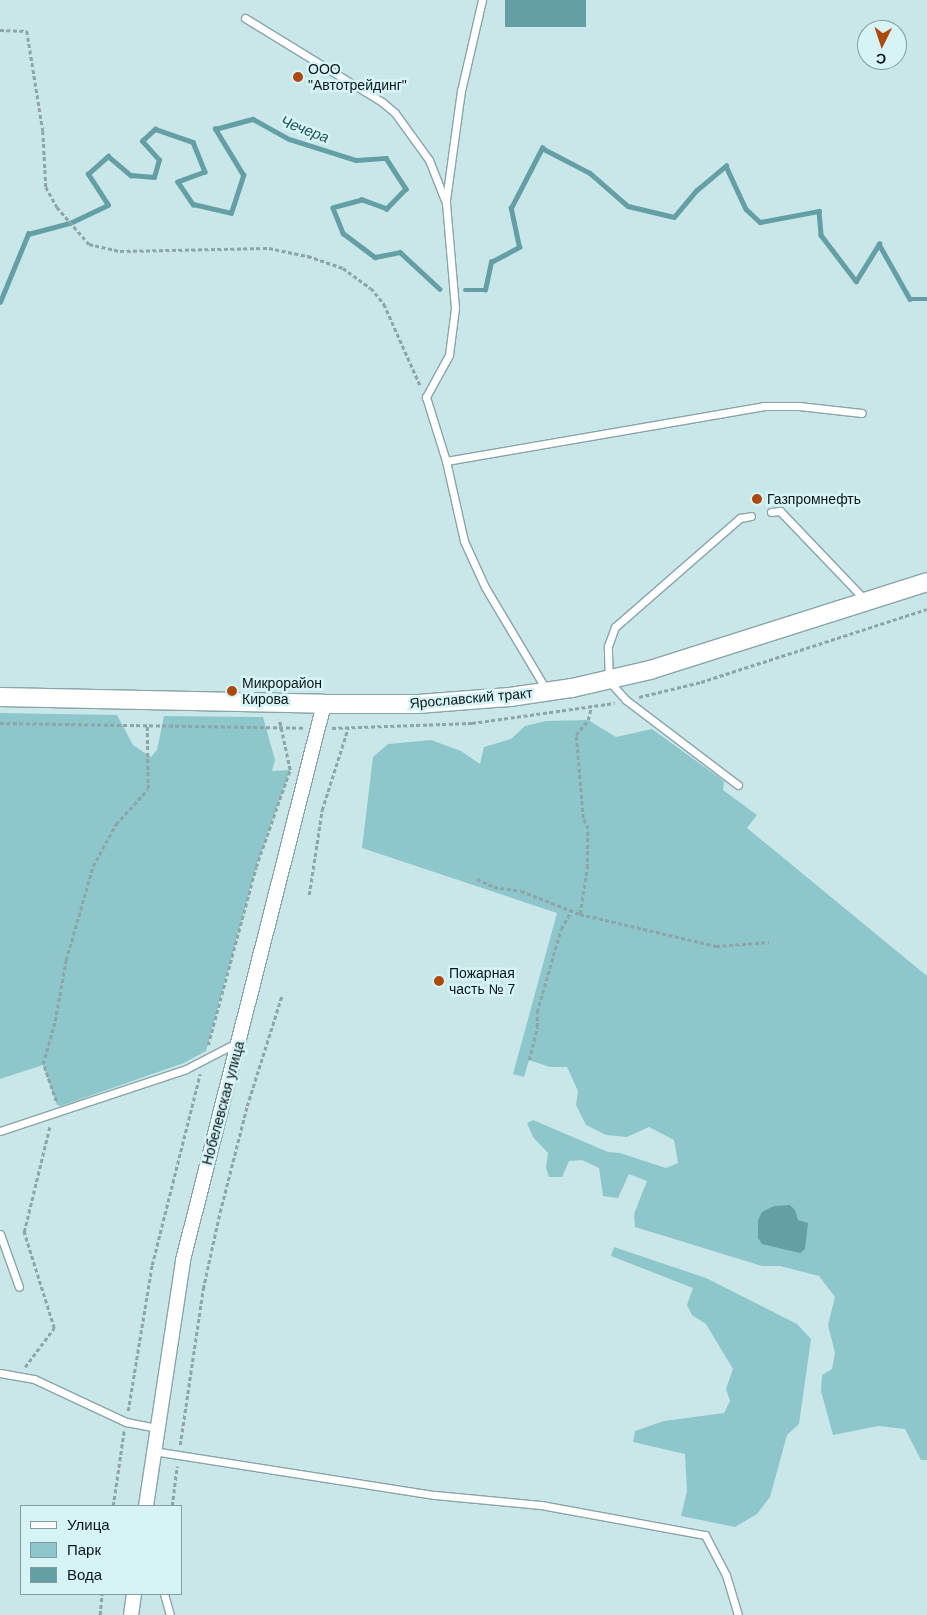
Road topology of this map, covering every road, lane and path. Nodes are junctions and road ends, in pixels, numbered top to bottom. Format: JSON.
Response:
{"nodes":[{"id":1,"x":482,"y":0,"type":"edge"},
{"id":2,"x":245,"y":18,"type":"dead end"},
{"id":3,"x":0,"y":30,"type":"edge"},
{"id":4,"x":446,"y":203,"type":"junction"},
{"id":5,"x":426,"y":397,"type":"junction"},
{"id":6,"x":862,"y":413,"type":"dead end"},
{"id":7,"x":446,"y":461,"type":"junction"},
{"id":8,"x":771,"y":512,"type":"dead end"},
{"id":9,"x":751,"y":516,"type":"dead end"},
{"id":10,"x":927,"y":582,"type":"edge"},
{"id":11,"x":867,"y":602,"type":"junction"},
{"id":12,"x":609,"y":681,"type":"junction"},
{"id":13,"x":547,"y":692,"type":"junction"},
{"id":14,"x":0,"y":697,"type":"edge"},
{"id":15,"x":324,"y":704,"type":"junction"},
{"id":16,"x":592,"y":708,"type":"dead end"},
{"id":17,"x":0,"y":723,"type":"edge"},
{"id":18,"x":348,"y":728,"type":"dead end"},
{"id":19,"x":290,"y":770,"type":"dead end"},
{"id":20,"x":738,"y":786,"type":"dead end"},
{"id":21,"x":477,"y":879,"type":"dead end"},
{"id":22,"x":309,"y":895,"type":"dead end"},
{"id":23,"x":572,"y":910,"type":"junction"},
{"id":24,"x":580,"y":914,"type":"junction"},
{"id":25,"x":769,"y":942,"type":"dead end"},
{"id":26,"x":282,"y":995,"type":"dead end"},
{"id":27,"x":238,"y":1042,"type":"junction"},
{"id":28,"x":529,"y":1060,"type":"dead end"},
{"id":29,"x":203,"y":1062,"type":"junction"},
{"id":30,"x":53,"y":1114,"type":"junction"},
{"id":31,"x":0,"y":1131,"type":"edge"},
{"id":32,"x":0,"y":1234,"type":"edge"},
{"id":33,"x":19,"y":1287,"type":"dead end"},
{"id":34,"x":0,"y":1374,"type":"edge"},
{"id":35,"x":17,"y":1375,"type":"junction"},
{"id":36,"x":126,"y":1422,"type":"junction"},
{"id":37,"x":156,"y":1428,"type":"junction"},
{"id":38,"x":152,"y":1451,"type":"junction"},
{"id":39,"x":179,"y":1455,"type":"junction"},
{"id":40,"x":113,"y":1505,"type":"edge"},
{"id":41,"x":146,"y":1505,"type":"edge"},
{"id":42,"x":172,"y":1505,"type":"edge"},
{"id":43,"x":102,"y":1595,"type":"edge"},
{"id":44,"x":134,"y":1595,"type":"edge"},
{"id":45,"x":164,"y":1595,"type":"edge"},
{"id":46,"x":100,"y":1615,"type":"edge"},
{"id":47,"x":131,"y":1615,"type":"edge"},
{"id":48,"x":170,"y":1615,"type":"edge"},
{"id":49,"x":738,"y":1615,"type":"edge"}],
"edges":[{"from":1,"to":4,"type":"lane"},
{"from":2,"to":4,"type":"lane"},
{"from":3,"to":5,"type":"path"},
{"from":4,"to":5,"type":"lane"},
{"from":5,"to":7,"type":"lane"},
{"from":6,"to":7,"type":"lane"},
{"from":7,"to":13,"type":"lane"},
{"from":8,"to":11,"type":"lane"},
{"from":9,"to":12,"type":"lane"},
{"from":10,"to":11,"type":"street","name":"Ярославский тракт"},
{"from":11,"to":12,"type":"street","name":"Ярославский тракт"},
{"from":12,"to":13,"type":"street","name":"Ярославский тракт"},
{"from":12,"to":20,"type":"lane"},
{"from":13,"to":15,"type":"street","name":"Ярославский тракт"},
{"from":14,"to":15,"type":"street","name":"Ярославский тракт"},
{"from":15,"to":27,"type":"street","name":"Нобелевская улица"},
{"from":16,"to":24,"type":"path"},
{"from":17,"to":30,"type":"path"},
{"from":18,"to":22,"type":"path"},
{"from":19,"to":29,"type":"path"},
{"from":21,"to":23,"type":"path"},
{"from":23,"to":24,"type":"path"},
{"from":23,"to":28,"type":"path"},
{"from":24,"to":25,"type":"path"},
{"from":26,"to":39,"type":"path"},
{"from":27,"to":29,"type":"lane"},
{"from":27,"to":37,"type":"street","name":"Нобелевская улица"},
{"from":29,"to":30,"type":"lane"},
{"from":29,"to":36,"type":"path"},
{"from":30,"to":31,"type":"lane"},
{"from":30,"to":35,"type":"path"},
{"from":32,"to":33,"type":"lane"},
{"from":34,"to":35,"type":"lane"},
{"from":35,"to":36,"type":"lane"},
{"from":36,"to":37,"type":"lane"},
{"from":36,"to":40,"type":"path"},
{"from":37,"to":38,"type":"street","name":"Нобелевская улица"},
{"from":38,"to":39,"type":"lane"},
{"from":38,"to":41,"type":"street","name":"Нобелевская улица"},
{"from":39,"to":42,"type":"path"},
{"from":39,"to":49,"type":"lane"},
{"from":43,"to":46,"type":"path"},
{"from":44,"to":47,"type":"street"},
{"from":45,"to":48,"type":"lane"}]}
